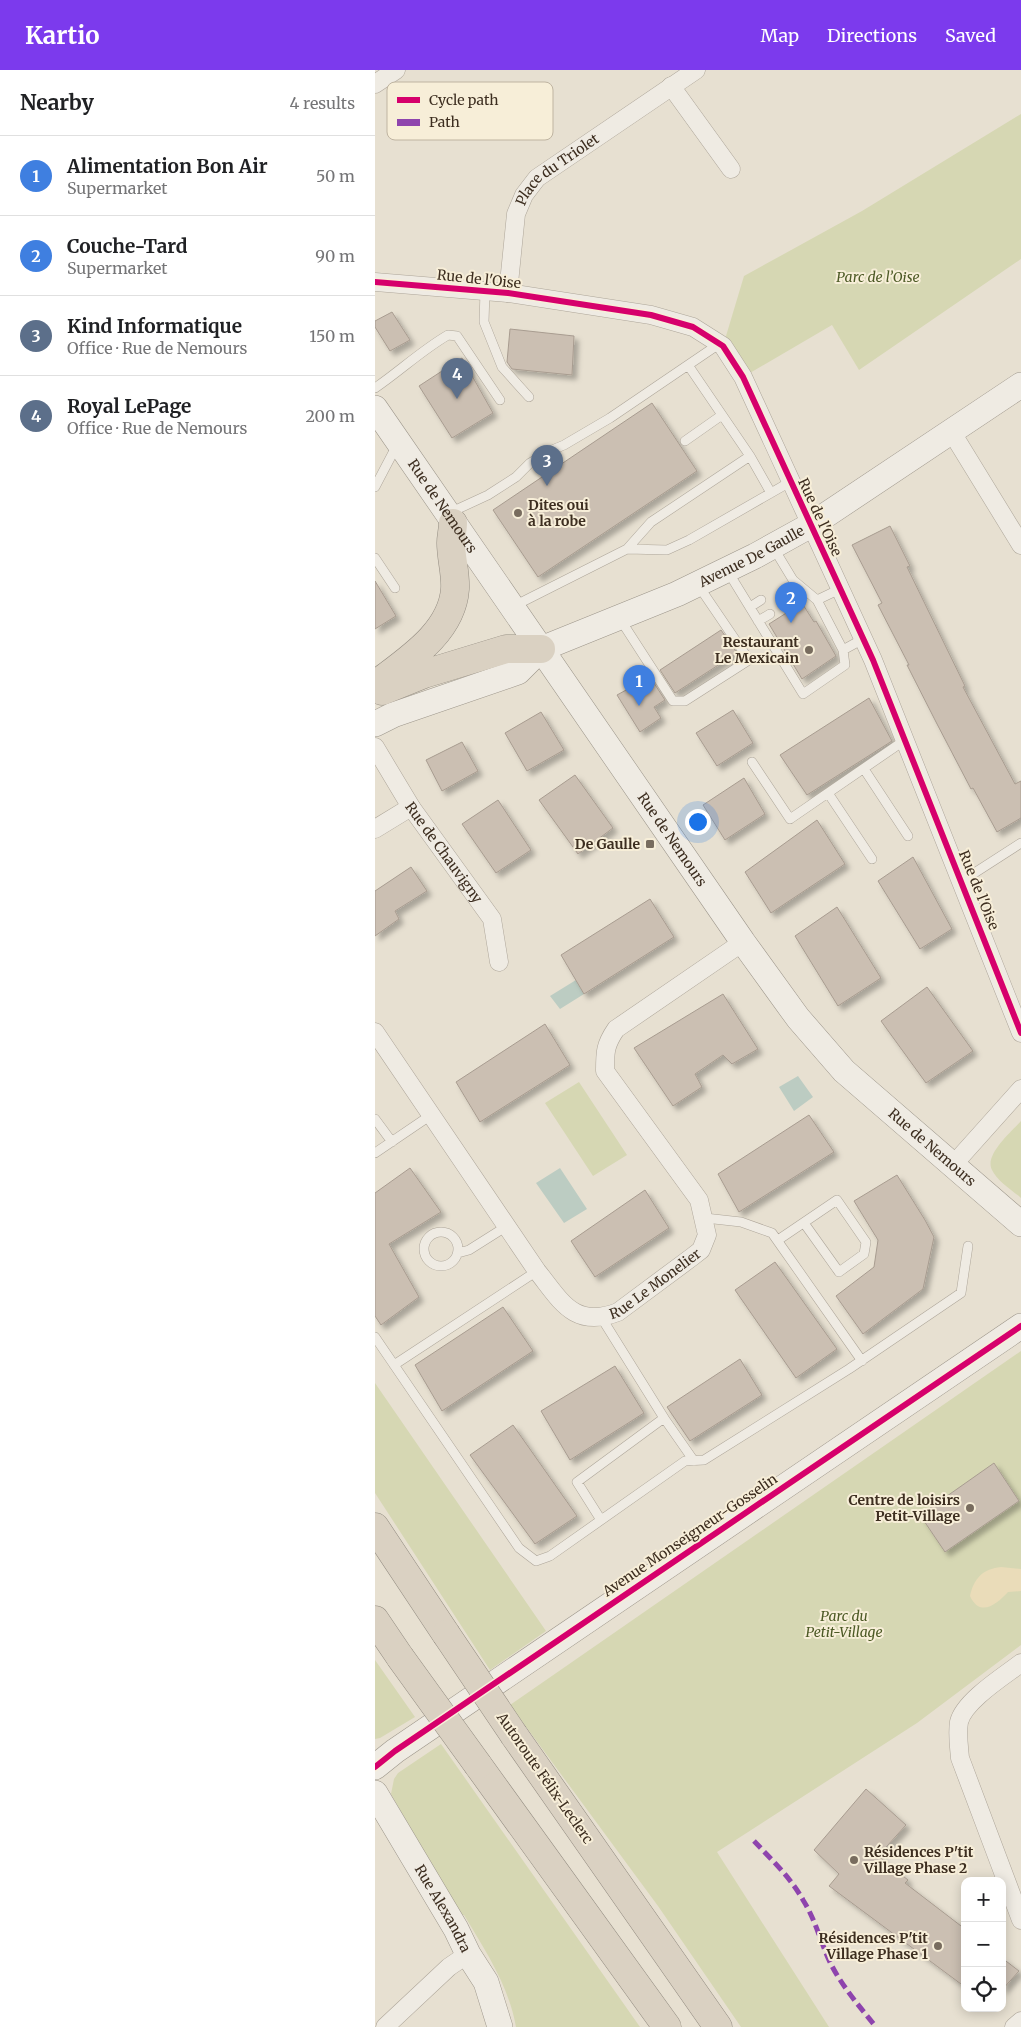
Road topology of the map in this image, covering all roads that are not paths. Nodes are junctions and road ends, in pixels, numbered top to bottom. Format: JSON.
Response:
{"nodes":[{"id":1,"x":396,"y":70,"type":"edge"},
{"id":2,"x":696,"y":70,"type":"edge"},
{"id":3,"x":375,"y":84,"type":"edge"},
{"id":4,"x":671,"y":86,"type":"junction"},
{"id":5,"x":731,"y":169,"type":"dead end"},
{"id":6,"x":375,"y":282,"type":"edge"},
{"id":7,"x":485,"y":291,"type":"junction"},
{"id":8,"x":508,"y":293,"type":"junction"},
{"id":9,"x":719,"y":344,"type":"junction"},
{"id":10,"x":688,"y":365,"type":"junction"},
{"id":11,"x":1021,"y":385,"type":"edge"},
{"id":12,"x":375,"y":388,"type":"edge"},
{"id":13,"x":529,"y":397,"type":"dead end"},
{"id":14,"x":500,"y":400,"type":"dead end"},
{"id":15,"x":375,"y":408,"type":"edge"},
{"id":16,"x":722,"y":415,"type":"junction"},
{"id":17,"x":951,"y":431,"type":"junction"},
{"id":18,"x":685,"y":441,"type":"dead end"},
{"id":19,"x":399,"y":443,"type":"junction"},
{"id":20,"x":750,"y":456,"type":"junction"},
{"id":21,"x":791,"y":482,"type":"junction"},
{"id":22,"x":375,"y":487,"type":"edge"},
{"id":23,"x":771,"y":493,"type":"junction"},
{"id":24,"x":450,"y":518,"type":"junction"},
{"id":25,"x":811,"y":525,"type":"junction"},
{"id":26,"x":1021,"y":545,"type":"edge"},
{"id":27,"x":773,"y":547,"type":"junction"},
{"id":28,"x":627,"y":549,"type":"junction"},
{"id":29,"x":375,"y":558,"type":"edge"},
{"id":30,"x":727,"y":570,"type":"junction"},
{"id":31,"x":697,"y":584,"type":"junction"},
{"id":32,"x":395,"y":588,"type":"dead end"},
{"id":33,"x":840,"y":590,"type":"junction"},
{"id":34,"x":806,"y":592,"type":"junction"},
{"id":35,"x":796,"y":598,"type":"dead end"},
{"id":36,"x":761,"y":600,"type":"dead end"},
{"id":37,"x":817,"y":600,"type":"junction"},
{"id":38,"x":511,"y":607,"type":"junction"},
{"id":39,"x":750,"y":607,"type":"junction"},
{"id":40,"x":770,"y":614,"type":"dead end"},
{"id":41,"x":618,"y":617,"type":"junction"},
{"id":42,"x":758,"y":621,"type":"junction"},
{"id":43,"x":863,"y":639,"type":"junction"},
{"id":44,"x":541,"y":649,"type":"junction"},
{"id":45,"x":843,"y":650,"type":"junction"},
{"id":46,"x":375,"y":685,"type":"edge"},
{"id":47,"x":375,"y":694,"type":"edge"},
{"id":48,"x":375,"y":724,"type":"edge"},
{"id":49,"x":905,"y":740,"type":"junction"},
{"id":50,"x":375,"y":747,"type":"edge"},
{"id":51,"x":751,"y":762,"type":"dead end"},
{"id":52,"x":864,"y":769,"type":"junction"},
{"id":53,"x":828,"y":794,"type":"junction"},
{"id":54,"x":411,"y":807,"type":"junction"},
{"id":55,"x":375,"y":829,"type":"edge"},
{"id":56,"x":908,"y":836,"type":"dead end"},
{"id":57,"x":1021,"y":843,"type":"edge"},
{"id":58,"x":873,"y":859,"type":"dead end"},
{"id":59,"x":962,"y":881,"type":"junction"},
{"id":60,"x":743,"y":942,"type":"junction"},
{"id":61,"x":499,"y":962,"type":"dead end"},
{"id":62,"x":375,"y":1032,"type":"edge"},
{"id":63,"x":1021,"y":1033,"type":"edge"},
{"id":64,"x":1021,"y":1089,"type":"edge"},
{"id":65,"x":431,"y":1115,"type":"junction"},
{"id":66,"x":375,"y":1118,"type":"edge"},
{"id":67,"x":392,"y":1142,"type":"junction"},
{"id":68,"x":375,"y":1153,"type":"edge"},
{"id":69,"x":953,"y":1165,"type":"junction"},
{"id":70,"x":705,"y":1218,"type":"junction"},
{"id":71,"x":804,"y":1223,"type":"junction"},
{"id":72,"x":1021,"y":1224,"type":"edge"},
{"id":73,"x":507,"y":1226,"type":"junction"},
{"id":74,"x":778,"y":1240,"type":"junction"},
{"id":75,"x":968,"y":1246,"type":"dead end"},
{"id":76,"x":458,"y":1253,"type":"dead end"},
{"id":77,"x":537,"y":1271,"type":"junction"},
{"id":78,"x":601,"y":1316,"type":"junction"},
{"id":79,"x":1021,"y":1326,"type":"edge"},
{"id":80,"x":375,"y":1337,"type":"edge"},
{"id":81,"x":862,"y":1360,"type":"junction"},
{"id":82,"x":394,"y":1365,"type":"junction"},
{"id":83,"x":664,"y":1418,"type":"junction"},
{"id":84,"x":694,"y":1461,"type":"junction"},
{"id":85,"x":601,"y":1520,"type":"junction"},
{"id":86,"x":375,"y":1527,"type":"edge"},
{"id":87,"x":375,"y":1620,"type":"edge"},
{"id":88,"x":1021,"y":1663,"type":"edge"},
{"id":89,"x":375,"y":1767,"type":"edge"},
{"id":90,"x":375,"y":1793,"type":"edge"},
{"id":91,"x":1018,"y":1899,"type":"edge"},
{"id":92,"x":1021,"y":1920,"type":"edge"},
{"id":93,"x":468,"y":1954,"type":"junction"},
{"id":94,"x":1021,"y":2021,"type":"edge"},
{"id":95,"x":385,"y":2027,"type":"edge"},
{"id":96,"x":500,"y":2027,"type":"edge"},
{"id":97,"x":667,"y":2027,"type":"edge"},
{"id":98,"x":718,"y":2027,"type":"edge"},
{"id":99,"x":1014,"y":2027,"type":"edge"}],
"edges":[{"from":1,"to":3,"type":"street"},
{"from":2,"to":4,"type":"street","name":"Place du Triolet"},
{"from":4,"to":5,"type":"street"},
{"from":4,"to":8,"type":"street","name":"Place du Triolet"},
{"from":6,"to":7,"type":"street","name":"Rue de l'Oise"},
{"from":7,"to":8,"type":"street","name":"Rue de l'Oise"},
{"from":7,"to":13,"type":"lane"},
{"from":8,"to":9,"type":"street","name":"Rue de l'Oise"},
{"from":9,"to":10,"type":"lane"},
{"from":9,"to":21,"type":"street","name":"Rue de l'Oise"},
{"from":10,"to":16,"type":"lane"},
{"from":10,"to":24,"type":"lane"},
{"from":11,"to":17,"type":"street","name":"Avenue De Gaulle"},
{"from":12,"to":14,"type":"lane"},
{"from":15,"to":19,"type":"street","name":"Rue de Nemours"},
{"from":16,"to":18,"type":"lane"},
{"from":16,"to":20,"type":"lane"},
{"from":17,"to":25,"type":"street","name":"Avenue De Gaulle"},
{"from":17,"to":26,"type":"street"},
{"from":19,"to":22,"type":"lane"},
{"from":19,"to":24,"type":"street","name":"Rue de Nemours"},
{"from":20,"to":23,"type":"lane"},
{"from":20,"to":28,"type":"lane"},
{"from":21,"to":23,"type":"lane"},
{"from":21,"to":25,"type":"street","name":"Rue de l'Oise"},
{"from":23,"to":28,"type":"lane"},
{"from":24,"to":38,"type":"street","name":"Rue de Nemours"},
{"from":24,"to":46,"type":"highway"},
{"from":25,"to":27,"type":"street","name":"Avenue De Gaulle"},
{"from":25,"to":33,"type":"street","name":"Rue de l'Oise"},
{"from":27,"to":30,"type":"street","name":"Avenue De Gaulle"},
{"from":27,"to":34,"type":"lane"},
{"from":28,"to":38,"type":"lane"},
{"from":29,"to":32,"type":"lane"},
{"from":30,"to":31,"type":"street","name":"Avenue De Gaulle"},
{"from":30,"to":39,"type":"lane"},
{"from":31,"to":41,"type":"street","name":"Avenue De Gaulle"},
{"from":31,"to":41,"type":"lane"},
{"from":33,"to":37,"type":"lane"},
{"from":33,"to":43,"type":"street","name":"Rue de l'Oise"},
{"from":34,"to":35,"type":"lane"},
{"from":34,"to":37,"type":"lane"},
{"from":36,"to":39,"type":"lane"},
{"from":37,"to":45,"type":"lane"},
{"from":38,"to":44,"type":"street","name":"Rue de Nemours"},
{"from":39,"to":42,"type":"lane"},
{"from":40,"to":42,"type":"lane"},
{"from":41,"to":44,"type":"street","name":"Avenue De Gaulle"},
{"from":42,"to":45,"type":"lane"},
{"from":43,"to":45,"type":"lane"},
{"from":43,"to":49,"type":"street","name":"Rue de l'Oise"},
{"from":44,"to":47,"type":"highway"},
{"from":44,"to":48,"type":"street"},
{"from":44,"to":60,"type":"street","name":"Rue de Nemours"},
{"from":49,"to":52,"type":"lane"},
{"from":49,"to":59,"type":"street","name":"Rue de l'Oise"},
{"from":50,"to":54,"type":"street","name":"Rue de Chauvigny"},
{"from":51,"to":53,"type":"lane"},
{"from":52,"to":53,"type":"lane"},
{"from":52,"to":56,"type":"lane"},
{"from":53,"to":58,"type":"lane"},
{"from":54,"to":55,"type":"street"},
{"from":54,"to":61,"type":"street","name":"Rue de Chauvigny"},
{"from":57,"to":59,"type":"lane"},
{"from":59,"to":63,"type":"street","name":"Rue de l'Oise"},
{"from":60,"to":69,"type":"street","name":"Rue de Nemours"},
{"from":60,"to":70,"type":"street","name":"Rue Le Monelier"},
{"from":62,"to":65,"type":"street","name":"Rue Le Monelier"},
{"from":64,"to":69,"type":"street"},
{"from":65,"to":67,"type":"lane"},
{"from":65,"to":73,"type":"street","name":"Rue Le Monelier"},
{"from":66,"to":67,"type":"lane"},
{"from":67,"to":68,"type":"lane"},
{"from":69,"to":72,"type":"street","name":"Rue de Nemours"},
{"from":70,"to":74,"type":"lane"},
{"from":70,"to":78,"type":"street","name":"Rue Le Monelier"},
{"from":71,"to":71,"type":"lane"},
{"from":71,"to":74,"type":"lane"},
{"from":73,"to":76,"type":"lane"},
{"from":73,"to":77,"type":"street","name":"Rue Le Monelier"},
{"from":74,"to":81,"type":"lane"},
{"from":75,"to":81,"type":"lane"},
{"from":77,"to":78,"type":"street","name":"Rue Le Monelier"},
{"from":77,"to":82,"type":"lane"},
{"from":78,"to":83,"type":"lane"},
{"from":79,"to":89,"type":"street","name":"Avenue Monseigneur-Gosselin"},
{"from":80,"to":82,"type":"lane"},
{"from":81,"to":84,"type":"lane"},
{"from":82,"to":85,"type":"lane"},
{"from":83,"to":84,"type":"lane"},
{"from":83,"to":85,"type":"lane"},
{"from":84,"to":85,"type":"lane"},
{"from":86,"to":98,"type":"highway","name":"Autoroute Félix-Leclerc","bridge":true},
{"from":87,"to":97,"type":"highway","bridge":true},
{"from":88,"to":91,"type":"street"},
{"from":90,"to":93,"type":"street","name":"Rue Alexandra"},
{"from":91,"to":92,"type":"street"},
{"from":93,"to":95,"type":"street"},
{"from":93,"to":96,"type":"street","name":"Rue Alexandra"},
{"from":94,"to":99,"type":"street"}]}
